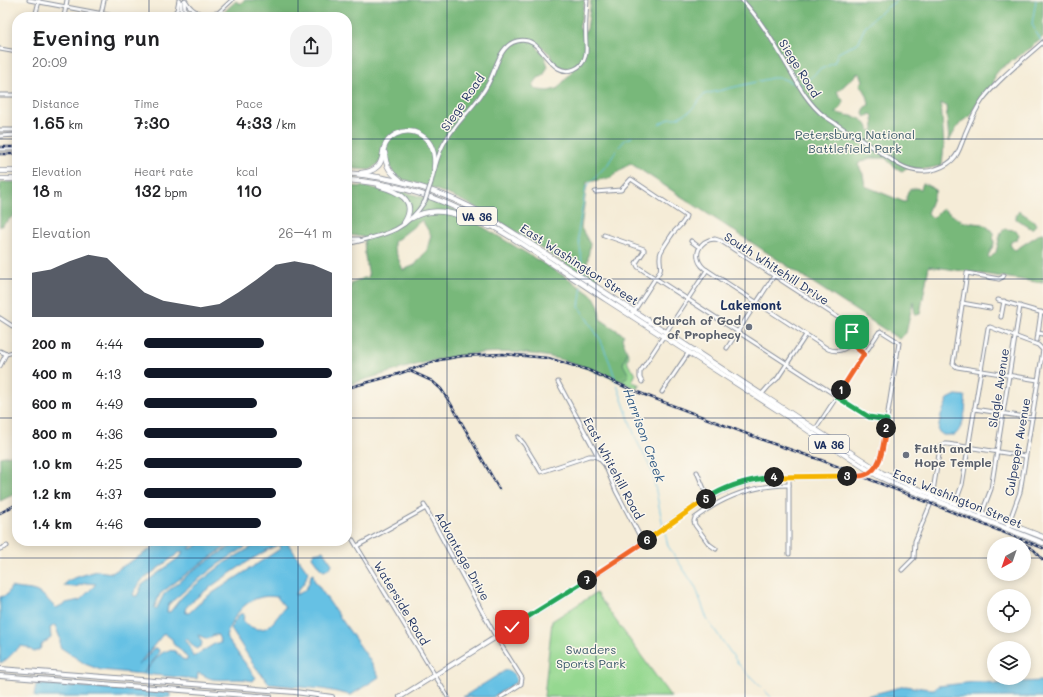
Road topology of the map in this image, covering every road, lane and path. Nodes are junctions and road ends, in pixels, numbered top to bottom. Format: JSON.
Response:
{"nodes":[{"id":1,"x":29,"y":0,"type":"edge"},
{"id":2,"x":67,"y":0,"type":"edge"},
{"id":3,"x":104,"y":0,"type":"edge"},
{"id":4,"x":180,"y":0,"type":"edge"},
{"id":5,"x":184,"y":0,"type":"edge"},
{"id":6,"x":232,"y":0,"type":"edge"},
{"id":7,"x":587,"y":0,"type":"edge"},
{"id":8,"x":742,"y":0,"type":"edge"},
{"id":9,"x":39,"y":1,"type":"edge"},
{"id":10,"x":66,"y":7,"type":"junction"},
{"id":11,"x":37,"y":12,"type":"edge"},
{"id":12,"x":65,"y":12,"type":"edge"},
{"id":13,"x":92,"y":12,"type":"edge"},
{"id":14,"x":102,"y":12,"type":"edge"},
{"id":15,"x":176,"y":12,"type":"edge"},
{"id":16,"x":181,"y":12,"type":"edge"},
{"id":17,"x":185,"y":12,"type":"edge"},
{"id":18,"x":197,"y":12,"type":"edge"},
{"id":19,"x":219,"y":12,"type":"edge"},
{"id":20,"x":1043,"y":42,"type":"edge"},
{"id":21,"x":0,"y":49,"type":"edge"},
{"id":22,"x":12,"y":51,"type":"edge"},
{"id":23,"x":12,"y":94,"type":"edge"},
{"id":24,"x":0,"y":95,"type":"edge"},
{"id":25,"x":0,"y":130,"type":"edge"},
{"id":26,"x":12,"y":130,"type":"edge"},
{"id":27,"x":12,"y":135,"type":"edge"},
{"id":28,"x":0,"y":136,"type":"edge"},
{"id":29,"x":0,"y":149,"type":"edge"},
{"id":30,"x":12,"y":149,"type":"edge"},
{"id":31,"x":433,"y":169,"type":"junction"},
{"id":32,"x":0,"y":171,"type":"edge"},
{"id":33,"x":12,"y":171,"type":"edge"},
{"id":34,"x":352,"y":174,"type":"edge"},
{"id":35,"x":355,"y":174,"type":"junction"},
{"id":36,"x":0,"y":179,"type":"edge"},
{"id":37,"x":12,"y":179,"type":"edge"},
{"id":38,"x":352,"y":180,"type":"edge"},
{"id":39,"x":362,"y":181,"type":"junction"},
{"id":40,"x":402,"y":181,"type":"junction"},
{"id":41,"x":595,"y":192,"type":"dead end"},
{"id":42,"x":424,"y":200,"type":"junction"},
{"id":43,"x":412,"y":218,"type":"junction"},
{"id":44,"x":404,"y":223,"type":"junction"},
{"id":45,"x":389,"y":232,"type":"junction"},
{"id":46,"x":503,"y":232,"type":"junction"},
{"id":47,"x":604,"y":235,"type":"dead end"},
{"id":48,"x":352,"y":239,"type":"edge"},
{"id":49,"x":363,"y":239,"type":"junction"},
{"id":50,"x":691,"y":241,"type":"dead end"},
{"id":51,"x":352,"y":242,"type":"edge"},
{"id":52,"x":699,"y":247,"type":"junction"},
{"id":53,"x":707,"y":270,"type":"junction"},
{"id":54,"x":1004,"y":275,"type":"dead end"},
{"id":55,"x":774,"y":276,"type":"junction"},
{"id":56,"x":656,"y":278,"type":"junction"},
{"id":57,"x":688,"y":299,"type":"junction"},
{"id":58,"x":998,"y":300,"type":"dead end"},
{"id":59,"x":1004,"y":301,"type":"junction"},
{"id":60,"x":756,"y":303,"type":"junction"},
{"id":61,"x":962,"y":303,"type":"junction"},
{"id":62,"x":1020,"y":306,"type":"junction"},
{"id":63,"x":990,"y":308,"type":"dead end"},
{"id":64,"x":1042,"y":313,"type":"edge"},
{"id":65,"x":633,"y":314,"type":"junction"},
{"id":66,"x":0,"y":318,"type":"edge"},
{"id":67,"x":1001,"y":318,"type":"dead end"},
{"id":68,"x":12,"y":326,"type":"edge"},
{"id":69,"x":738,"y":332,"type":"junction"},
{"id":70,"x":1038,"y":333,"type":"junction"},
{"id":71,"x":665,"y":334,"type":"junction"},
{"id":72,"x":1043,"y":334,"type":"edge"},
{"id":73,"x":806,"y":335,"type":"junction"},
{"id":74,"x":1016,"y":337,"type":"junction"},
{"id":75,"x":1037,"y":340,"type":"dead end"},
{"id":76,"x":850,"y":343,"type":"junction"},
{"id":77,"x":727,"y":348,"type":"dead end"},
{"id":78,"x":0,"y":350,"type":"edge"},
{"id":79,"x":690,"y":350,"type":"junction"},
{"id":80,"x":12,"y":352,"type":"edge"},
{"id":81,"x":6,"y":354,"type":"junction"},
{"id":82,"x":864,"y":354,"type":"junction"},
{"id":83,"x":787,"y":364,"type":"junction"},
{"id":84,"x":0,"y":366,"type":"edge"},
{"id":85,"x":981,"y":371,"type":"junction"},
{"id":86,"x":1009,"y":375,"type":"junction"},
{"id":87,"x":1038,"y":380,"type":"junction"},
{"id":88,"x":558,"y":382,"type":"dead end"},
{"id":89,"x":642,"y":382,"type":"dead end"},
{"id":90,"x":662,"y":392,"type":"dead end"},
{"id":91,"x":760,"y":396,"type":"junction"},
{"id":92,"x":837,"y":397,"type":"junction"},
{"id":93,"x":974,"y":409,"type":"junction"},
{"id":94,"x":1003,"y":413,"type":"junction"},
{"id":95,"x":1032,"y":418,"type":"junction"},
{"id":96,"x":887,"y":420,"type":"junction"},
{"id":97,"x":814,"y":432,"type":"junction"},
{"id":98,"x":518,"y":437,"type":"dead end"},
{"id":99,"x":968,"y":446,"type":"junction"},
{"id":100,"x":997,"y":451,"type":"junction"},
{"id":101,"x":1025,"y":456,"type":"junction"},
{"id":102,"x":599,"y":458,"type":"junction"},
{"id":103,"x":872,"y":470,"type":"junction"},
{"id":104,"x":697,"y":472,"type":"dead end"},
{"id":105,"x":790,"y":477,"type":"junction"},
{"id":106,"x":789,"y":485,"type":"junction"},
{"id":107,"x":709,"y":497,"type":"junction"},
{"id":108,"x":932,"y":497,"type":"junction"},
{"id":109,"x":955,"y":505,"type":"junction"},
{"id":110,"x":981,"y":516,"type":"junction"},
{"id":111,"x":1007,"y":526,"type":"junction"},
{"id":112,"x":1043,"y":537,"type":"edge"},
{"id":113,"x":353,"y":540,"type":"dead end"},
{"id":114,"x":643,"y":542,"type":"junction"},
{"id":115,"x":1043,"y":543,"type":"edge"},
{"id":116,"x":7,"y":546,"type":"dead end"},
{"id":117,"x":356,"y":546,"type":"junction"},
{"id":118,"x":0,"y":549,"type":"edge"},
{"id":119,"x":716,"y":549,"type":"dead end"},
{"id":120,"x":789,"y":554,"type":"dead end"},
{"id":121,"x":902,"y":570,"type":"dead end"},
{"id":122,"x":496,"y":637,"type":"junction"},
{"id":123,"x":0,"y":668,"type":"edge"},
{"id":124,"x":0,"y":676,"type":"edge"},
{"id":125,"x":436,"y":676,"type":"junction"},
{"id":126,"x":270,"y":697,"type":"edge"},
{"id":127,"x":332,"y":697,"type":"edge"},
{"id":128,"x":400,"y":697,"type":"edge"},
{"id":129,"x":448,"y":697,"type":"edge"},
{"id":130,"x":501,"y":697,"type":"edge"}],
"edges":[{"from":1,"to":9,"type":"street"},
{"from":2,"to":10,"type":"street"},
{"from":3,"to":14,"type":"street"},
{"from":4,"to":15,"type":"street"},
{"from":4,"to":16,"type":"street"},
{"from":5,"to":17,"type":"street"},
{"from":5,"to":18,"type":"street"},
{"from":6,"to":19,"type":"street"},
{"from":7,"to":31,"type":"street","name":"Siege Road"},
{"from":8,"to":20,"type":"street","name":"Siege Road"},
{"from":9,"to":10,"type":"street"},
{"from":9,"to":11,"type":"street"},
{"from":10,"to":12,"type":"street"},
{"from":10,"to":13,"type":"street"},
{"from":21,"to":22,"type":"street"},
{"from":23,"to":24,"type":"street"},
{"from":25,"to":26,"type":"street"},
{"from":27,"to":28,"type":"street"},
{"from":29,"to":30,"type":"street"},
{"from":31,"to":35,"type":"highway"},
{"from":31,"to":40,"type":"highway"},
{"from":31,"to":42,"type":"street","name":"Siege Road","bridge":true},
{"from":32,"to":33,"type":"highway"},
{"from":34,"to":35,"type":"highway","name":"East Washington Street","number":"VA 36"},
{"from":35,"to":40,"type":"highway","name":"East Washington Street","number":"VA 36"},
{"from":36,"to":37,"type":"highway"},
{"from":38,"to":39,"type":"highway","name":"East Washington Street","number":"VA 36"},
{"from":39,"to":44,"type":"highway"},
{"from":39,"to":46,"type":"highway","name":"East Washington Street","number":"VA 36"},
{"from":40,"to":65,"type":"highway","name":"East Washington Street","number":"VA 36"},
{"from":41,"to":56,"type":"street"},
{"from":42,"to":43,"type":"street","name":"Siege Road"},
{"from":42,"to":44,"type":"street","name":"Siege Road"},
{"from":43,"to":45,"type":"street","name":"Siege Road"},
{"from":43,"to":46,"type":"highway"},
{"from":44,"to":45,"type":"street","name":"Siege Road"},
{"from":45,"to":49,"type":"street","name":"Siege Road"},
{"from":46,"to":65,"type":"highway","name":"East Washington Street","number":"VA 36"},
{"from":47,"to":56,"type":"street"},
{"from":48,"to":49,"type":"street","name":"Siege Road"},
{"from":49,"to":51,"type":"street","name":"Siege Road"},
{"from":50,"to":52,"type":"street"},
{"from":52,"to":53,"type":"street"},
{"from":52,"to":55,"type":"street","name":"South Whitehill Drive"},
{"from":53,"to":57,"type":"street"},
{"from":53,"to":60,"type":"street"},
{"from":54,"to":61,"type":"street"},
{"from":55,"to":60,"type":"street"},
{"from":55,"to":76,"type":"street","name":"South Whitehill Drive"},
{"from":56,"to":57,"type":"street"},
{"from":56,"to":65,"type":"street"},
{"from":57,"to":69,"type":"street"},
{"from":57,"to":71,"type":"street"},
{"from":58,"to":59,"type":"street"},
{"from":59,"to":62,"type":"street"},
{"from":59,"to":67,"type":"street"},
{"from":60,"to":69,"type":"street"},
{"from":60,"to":73,"type":"street"},
{"from":61,"to":63,"type":"street"},
{"from":61,"to":85,"type":"street"},
{"from":62,"to":64,"type":"street"},
{"from":62,"to":74,"type":"street","name":"Slagle Avenue"},
{"from":64,"to":70,"type":"street"},
{"from":65,"to":71,"type":"highway","name":"East Washington Street","number":"VA 36"},
{"from":66,"to":68,"type":"street"},
{"from":69,"to":77,"type":"street"},
{"from":69,"to":83,"type":"street"},
{"from":70,"to":72,"type":"street"},
{"from":70,"to":75,"type":"street"},
{"from":71,"to":79,"type":"highway","name":"East Washington Street","number":"VA 36"},
{"from":71,"to":89,"type":"street"},
{"from":73,"to":76,"type":"street"},
{"from":73,"to":83,"type":"street"},
{"from":74,"to":85,"type":"street"},
{"from":74,"to":86,"type":"street","name":"Slagle Avenue"},
{"from":74,"to":87,"type":"street","name":"Culpeper Avenue"},
{"from":76,"to":82,"type":"street"},
{"from":78,"to":81,"type":"street"},
{"from":79,"to":90,"type":"street"},
{"from":79,"to":91,"type":"highway","name":"East Washington Street","number":"VA 36"},
{"from":80,"to":81,"type":"street"},
{"from":81,"to":84,"type":"street"},
{"from":82,"to":92,"type":"street"},
{"from":82,"to":96,"type":"street"},
{"from":83,"to":91,"type":"street"},
{"from":83,"to":92,"type":"street"},
{"from":85,"to":86,"type":"street"},
{"from":85,"to":93,"type":"street"},
{"from":86,"to":87,"type":"street"},
{"from":86,"to":94,"type":"street","name":"Slagle Avenue"},
{"from":87,"to":95,"type":"street","name":"Culpeper Avenue"},
{"from":88,"to":102,"type":"street","name":"East Whitehill Road"},
{"from":91,"to":97,"type":"highway","name":"East Washington Street","number":"VA 36"},
{"from":92,"to":96,"type":"street"},
{"from":92,"to":97,"type":"street"},
{"from":93,"to":94,"type":"street"},
{"from":93,"to":99,"type":"street"},
{"from":94,"to":95,"type":"street"},
{"from":94,"to":100,"type":"street","name":"Slagle Avenue"},
{"from":95,"to":101,"type":"street","name":"Culpeper Avenue"},
{"from":96,"to":103,"type":"street"},
{"from":97,"to":103,"type":"highway","name":"East Washington Street","number":"VA 36"},
{"from":98,"to":102,"type":"street"},
{"from":99,"to":100,"type":"street"},
{"from":99,"to":108,"type":"street"},
{"from":99,"to":109,"type":"street"},
{"from":100,"to":101,"type":"street"},
{"from":100,"to":110,"type":"street","name":"Slagle Avenue"},
{"from":101,"to":111,"type":"street","name":"Culpeper Avenue"},
{"from":102,"to":114,"type":"street","name":"East Whitehill Road"},
{"from":103,"to":105,"type":"main road"},
{"from":103,"to":108,"type":"highway","name":"East Washington Street","number":"VA 36"},
{"from":104,"to":107,"type":"street"},
{"from":105,"to":106,"type":"street"},
{"from":105,"to":107,"type":"main road"},
{"from":106,"to":119,"type":"street"},
{"from":106,"to":120,"type":"street"},
{"from":107,"to":114,"type":"main road"},
{"from":108,"to":109,"type":"highway","name":"East Washington Street","number":"VA 36"},
{"from":108,"to":121,"type":"street"},
{"from":109,"to":110,"type":"highway","name":"East Washington Street","number":"VA 36"},
{"from":110,"to":111,"type":"highway","name":"East Washington Street","number":"VA 36"},
{"from":111,"to":112,"type":"highway","name":"East Washington Street","number":"VA 36"},
{"from":111,"to":115,"type":"highway","name":"East Washington Street","number":"VA 36"},
{"from":113,"to":117,"type":"street","name":"Waterside Road"},
{"from":114,"to":122,"type":"main road"},
{"from":116,"to":118,"type":"street"},
{"from":117,"to":122,"type":"street","name":"Advantage Drive"},
{"from":117,"to":125,"type":"street","name":"Waterside Road"},
{"from":122,"to":125,"type":"main road"},
{"from":122,"to":130,"type":"street","name":"Advantage Drive"},
{"from":123,"to":127,"type":"main road"},
{"from":124,"to":126,"type":"main road"},
{"from":125,"to":128,"type":"main road"},
{"from":125,"to":129,"type":"street","name":"Waterside Road"}]}
